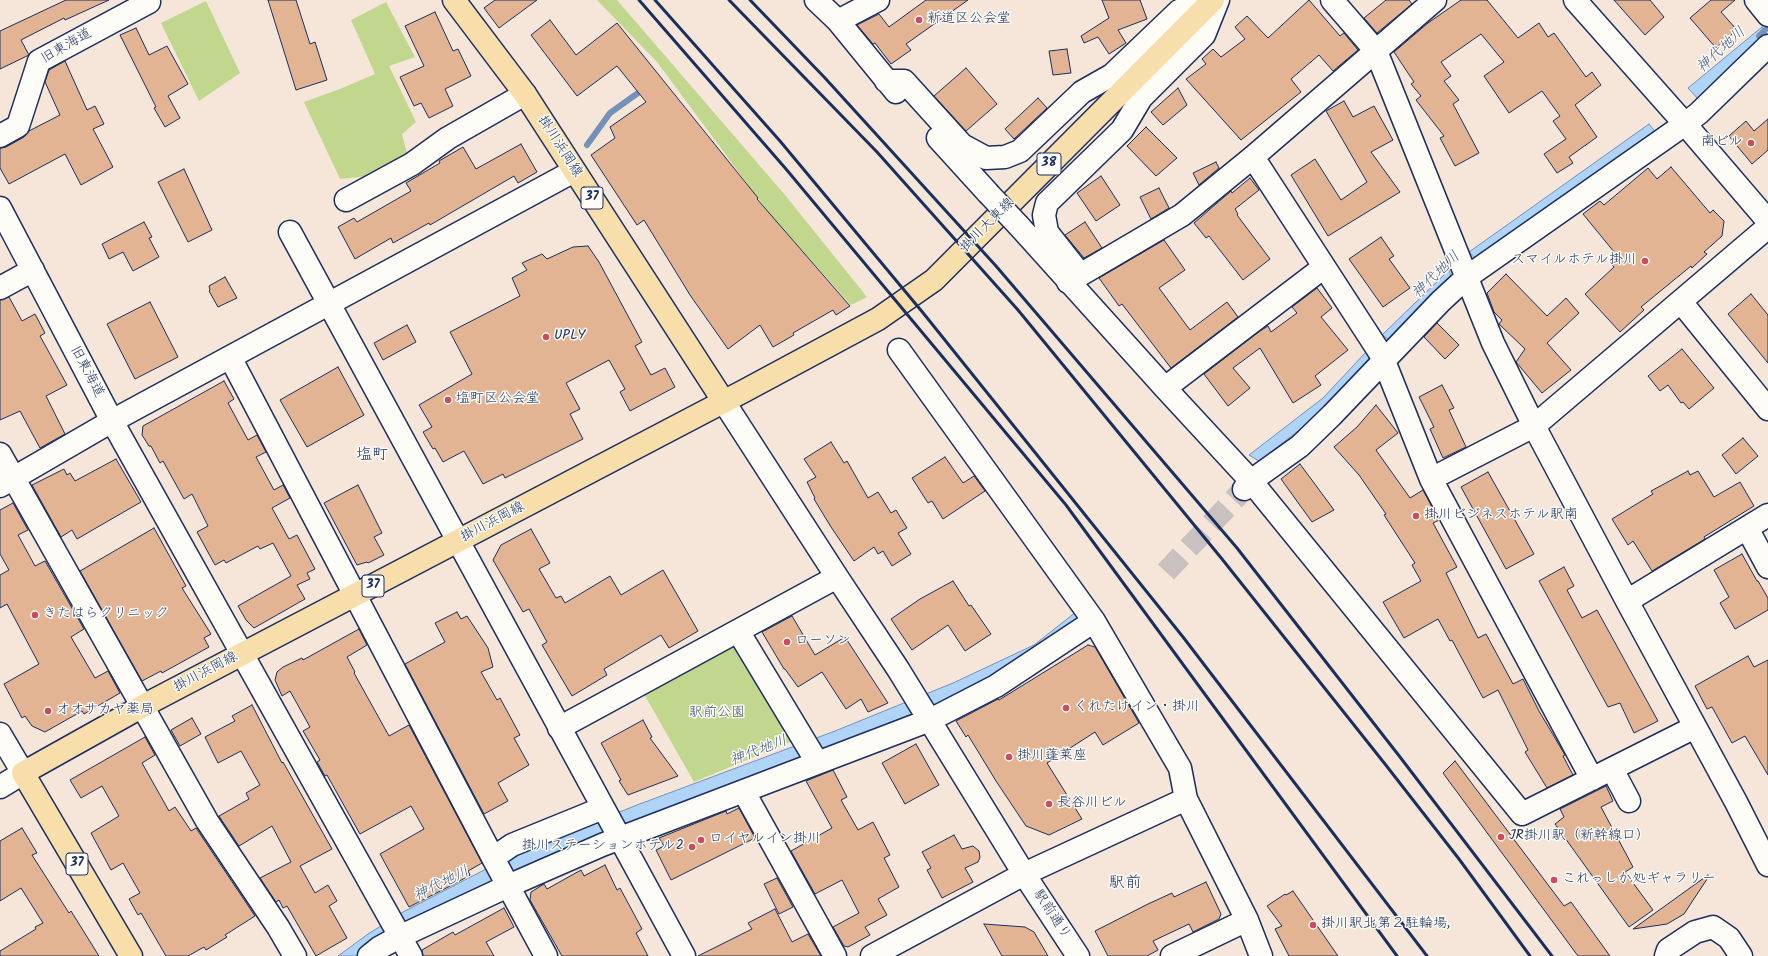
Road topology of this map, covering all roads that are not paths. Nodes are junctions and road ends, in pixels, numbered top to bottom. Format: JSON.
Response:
{"nodes":[{"id":1,"x":147,"y":0,"type":"edge"},
{"id":2,"x":454,"y":0,"type":"edge"},
{"id":3,"x":816,"y":0,"type":"edge"},
{"id":4,"x":878,"y":0,"type":"edge"},
{"id":5,"x":1202,"y":0,"type":"edge"},
{"id":6,"x":1213,"y":0,"type":"edge"},
{"id":7,"x":1218,"y":0,"type":"edge"},
{"id":8,"x":1332,"y":0,"type":"edge"},
{"id":9,"x":1435,"y":0,"type":"edge"},
{"id":10,"x":1575,"y":0,"type":"edge"},
{"id":11,"x":1756,"y":0,"type":"edge"},
{"id":12,"x":1768,"y":14,"type":"edge"},
{"id":13,"x":838,"y":21,"type":"junction"},
{"id":14,"x":1768,"y":46,"type":"edge"},
{"id":15,"x":1376,"y":51,"type":"junction"},
{"id":16,"x":886,"y":81,"type":"junction"},
{"id":17,"x":525,"y":94,"type":"junction"},
{"id":18,"x":1686,"y":124,"type":"junction"},
{"id":19,"x":0,"y":136,"type":"edge"},
{"id":20,"x":1253,"y":157,"type":"junction"},
{"id":21,"x":574,"y":171,"type":"junction"},
{"id":22,"x":346,"y":200,"type":"dead end"},
{"id":23,"x":0,"y":208,"type":"edge"},
{"id":24,"x":1768,"y":221,"type":"edge"},
{"id":25,"x":1768,"y":227,"type":"edge"},
{"id":26,"x":290,"y":232,"type":"dead end"},
{"id":27,"x":1324,"y":267,"type":"junction"},
{"id":28,"x":33,"y":270,"type":"junction"},
{"id":29,"x":1467,"y":276,"type":"junction"},
{"id":30,"x":1074,"y":278,"type":"junction"},
{"id":31,"x":0,"y":288,"type":"edge"},
{"id":32,"x":1681,"y":302,"type":"junction"},
{"id":33,"x":329,"y":304,"type":"junction"},
{"id":34,"x":899,"y":350,"type":"dead end"},
{"id":35,"x":1379,"y":352,"type":"junction"},
{"id":36,"x":230,"y":357,"type":"junction"},
{"id":37,"x":1165,"y":388,"type":"junction"},
{"id":38,"x":724,"y":402,"type":"junction"},
{"id":39,"x":1768,"y":409,"type":"edge"},
{"id":40,"x":112,"y":421,"type":"junction"},
{"id":41,"x":1534,"y":426,"type":"junction"},
{"id":42,"x":0,"y":454,"type":"edge"},
{"id":43,"x":1431,"y":478,"type":"junction"},
{"id":44,"x":7,"y":482,"type":"edge"},
{"id":45,"x":1248,"y":485,"type":"junction"},
{"id":46,"x":1768,"y":515,"type":"edge"},
{"id":47,"x":1747,"y":528,"type":"junction"},
{"id":48,"x":458,"y":542,"type":"junction"},
{"id":49,"x":1768,"y":567,"type":"edge"},
{"id":50,"x":837,"y":578,"type":"junction"},
{"id":51,"x":355,"y":595,"type":"junction"},
{"id":52,"x":1627,"y":602,"type":"junction"},
{"id":53,"x":1094,"y":621,"type":"junction"},
{"id":54,"x":738,"y":631,"type":"junction"},
{"id":55,"x":241,"y":655,"type":"junction"},
{"id":56,"x":141,"y":707,"type":"junction"},
{"id":57,"x":930,"y":720,"type":"junction"},
{"id":58,"x":1695,"y":727,"type":"junction"},
{"id":59,"x":560,"y":728,"type":"junction"},
{"id":60,"x":0,"y":734,"type":"edge"},
{"id":61,"x":816,"y":761,"type":"junction"},
{"id":62,"x":1612,"y":769,"type":"junction"},
{"id":63,"x":23,"y":773,"type":"junction"},
{"id":64,"x":1592,"y":779,"type":"junction"},
{"id":65,"x":0,"y":787,"type":"edge"},
{"id":66,"x":744,"y":792,"type":"junction"},
{"id":67,"x":1186,"y":799,"type":"junction"},
{"id":68,"x":1629,"y":801,"type":"dead end"},
{"id":69,"x":603,"y":808,"type":"junction"},
{"id":70,"x":620,"y":838,"type":"junction"},
{"id":71,"x":492,"y":858,"type":"junction"},
{"id":72,"x":1768,"y":865,"type":"edge"},
{"id":73,"x":1024,"y":874,"type":"junction"},
{"id":74,"x":508,"y":886,"type":"junction"},
{"id":75,"x":1247,"y":920,"type":"junction"},
{"id":76,"x":399,"y":937,"type":"junction"},
{"id":77,"x":1261,"y":955,"type":"edge"},
{"id":78,"x":131,"y":956,"type":"edge"},
{"id":79,"x":295,"y":956,"type":"edge"},
{"id":80,"x":369,"y":956,"type":"edge"},
{"id":81,"x":410,"y":956,"type":"edge"},
{"id":82,"x":546,"y":956,"type":"edge"},
{"id":83,"x":684,"y":956,"type":"edge"},
{"id":84,"x":835,"y":956,"type":"edge"},
{"id":85,"x":872,"y":956,"type":"edge"},
{"id":86,"x":1078,"y":956,"type":"edge"},
{"id":87,"x":1172,"y":956,"type":"edge"},
{"id":88,"x":1666,"y":956,"type":"edge"},
{"id":89,"x":1740,"y":956,"type":"edge"}],
"edges":[{"from":1,"to":19,"type":"street","name":"旧東海道"},
{"from":2,"to":17,"type":"main road","name":"掛川浜岡線","number":"37"},
{"from":3,"to":13,"type":"street"},
{"from":4,"to":13,"type":"street"},
{"from":5,"to":16,"type":"street"},
{"from":6,"to":38,"type":"main road","name":"掛川大東線","number":"38"},
{"from":7,"to":30,"type":"street"},
{"from":8,"to":15,"type":"street"},
{"from":9,"to":15,"type":"street"},
{"from":10,"to":18,"type":"street"},
{"from":11,"to":12,"type":"street"},
{"from":13,"to":16,"type":"street"},
{"from":14,"to":18,"type":"street"},
{"from":15,"to":20,"type":"street"},
{"from":15,"to":29,"type":"street"},
{"from":16,"to":30,"type":"street","bridge":true},
{"from":17,"to":21,"type":"main road","name":"掛川浜岡線","number":"37"},
{"from":17,"to":22,"type":"street"},
{"from":18,"to":24,"type":"street"},
{"from":18,"to":29,"type":"street"},
{"from":20,"to":27,"type":"street"},
{"from":20,"to":30,"type":"street"},
{"from":21,"to":33,"type":"street"},
{"from":21,"to":38,"type":"main road","name":"掛川浜岡線","number":"37"},
{"from":23,"to":28,"type":"street","name":"旧東海道"},
{"from":25,"to":32,"type":"street"},
{"from":26,"to":33,"type":"street"},
{"from":27,"to":35,"type":"street"},
{"from":27,"to":37,"type":"street"},
{"from":28,"to":31,"type":"street"},
{"from":28,"to":40,"type":"street","name":"旧東海道"},
{"from":29,"to":35,"type":"street"},
{"from":29,"to":41,"type":"street"},
{"from":30,"to":37,"type":"street"},
{"from":32,"to":39,"type":"street"},
{"from":32,"to":41,"type":"street"},
{"from":33,"to":36,"type":"street"},
{"from":33,"to":48,"type":"street"},
{"from":34,"to":53,"type":"street"},
{"from":35,"to":43,"type":"street"},
{"from":35,"to":45,"type":"street"},
{"from":36,"to":40,"type":"street"},
{"from":36,"to":51,"type":"street"},
{"from":37,"to":45,"type":"street"},
{"from":38,"to":48,"type":"main road","name":"掛川浜岡線","number":"37"},
{"from":38,"to":50,"type":"street","name":"駅前通り"},
{"from":40,"to":44,"type":"street"},
{"from":40,"to":55,"type":"street","name":"旧東海道"},
{"from":41,"to":43,"type":"street"},
{"from":41,"to":52,"type":"street"},
{"from":42,"to":44,"type":"street"},
{"from":43,"to":64,"type":"street"},
{"from":44,"to":56,"type":"street"},
{"from":45,"to":64,"type":"street"},
{"from":46,"to":47,"type":"street"},
{"from":47,"to":49,"type":"street"},
{"from":47,"to":52,"type":"street"},
{"from":48,"to":51,"type":"main road","name":"掛川浜岡線","number":"37"},
{"from":48,"to":59,"type":"street"},
{"from":50,"to":54,"type":"street"},
{"from":50,"to":57,"type":"street","name":"駅前通り"},
{"from":51,"to":55,"type":"main road","name":"掛川浜岡線","number":"37"},
{"from":51,"to":71,"type":"street"},
{"from":52,"to":58,"type":"street"},
{"from":53,"to":57,"type":"street"},
{"from":53,"to":67,"type":"street"},
{"from":54,"to":59,"type":"street"},
{"from":54,"to":61,"type":"street"},
{"from":55,"to":56,"type":"main road","name":"掛川浜岡線","number":"37"},
{"from":55,"to":76,"type":"street","name":"旧東海道"},
{"from":56,"to":63,"type":"main road","name":"掛川浜岡線","number":"37"},
{"from":56,"to":79,"type":"street"},
{"from":57,"to":61,"type":"street"},
{"from":57,"to":73,"type":"street","name":"駅前通り"},
{"from":58,"to":62,"type":"street"},
{"from":58,"to":72,"type":"street"},
{"from":59,"to":69,"type":"street"},
{"from":60,"to":63,"type":"street"},
{"from":61,"to":66,"type":"street"},
{"from":62,"to":64,"type":"street"},
{"from":62,"to":68,"type":"street"},
{"from":63,"to":65,"type":"street"},
{"from":63,"to":78,"type":"main road","number":"37"},
{"from":66,"to":70,"type":"street"},
{"from":66,"to":84,"type":"street"},
{"from":67,"to":73,"type":"street"},
{"from":67,"to":75,"type":"street"},
{"from":69,"to":70,"type":"street"},
{"from":69,"to":71,"type":"street"},
{"from":70,"to":74,"type":"street"},
{"from":70,"to":83,"type":"street"},
{"from":71,"to":74,"type":"street"},
{"from":73,"to":85,"type":"street"},
{"from":73,"to":86,"type":"street","name":"駅前通り"},
{"from":74,"to":76,"type":"street"},
{"from":74,"to":82,"type":"street"},
{"from":75,"to":77,"type":"street"},
{"from":75,"to":87,"type":"street"},
{"from":76,"to":80,"type":"street"},
{"from":76,"to":81,"type":"street","name":"旧東海道"},
{"from":88,"to":89,"type":"street"}]}
